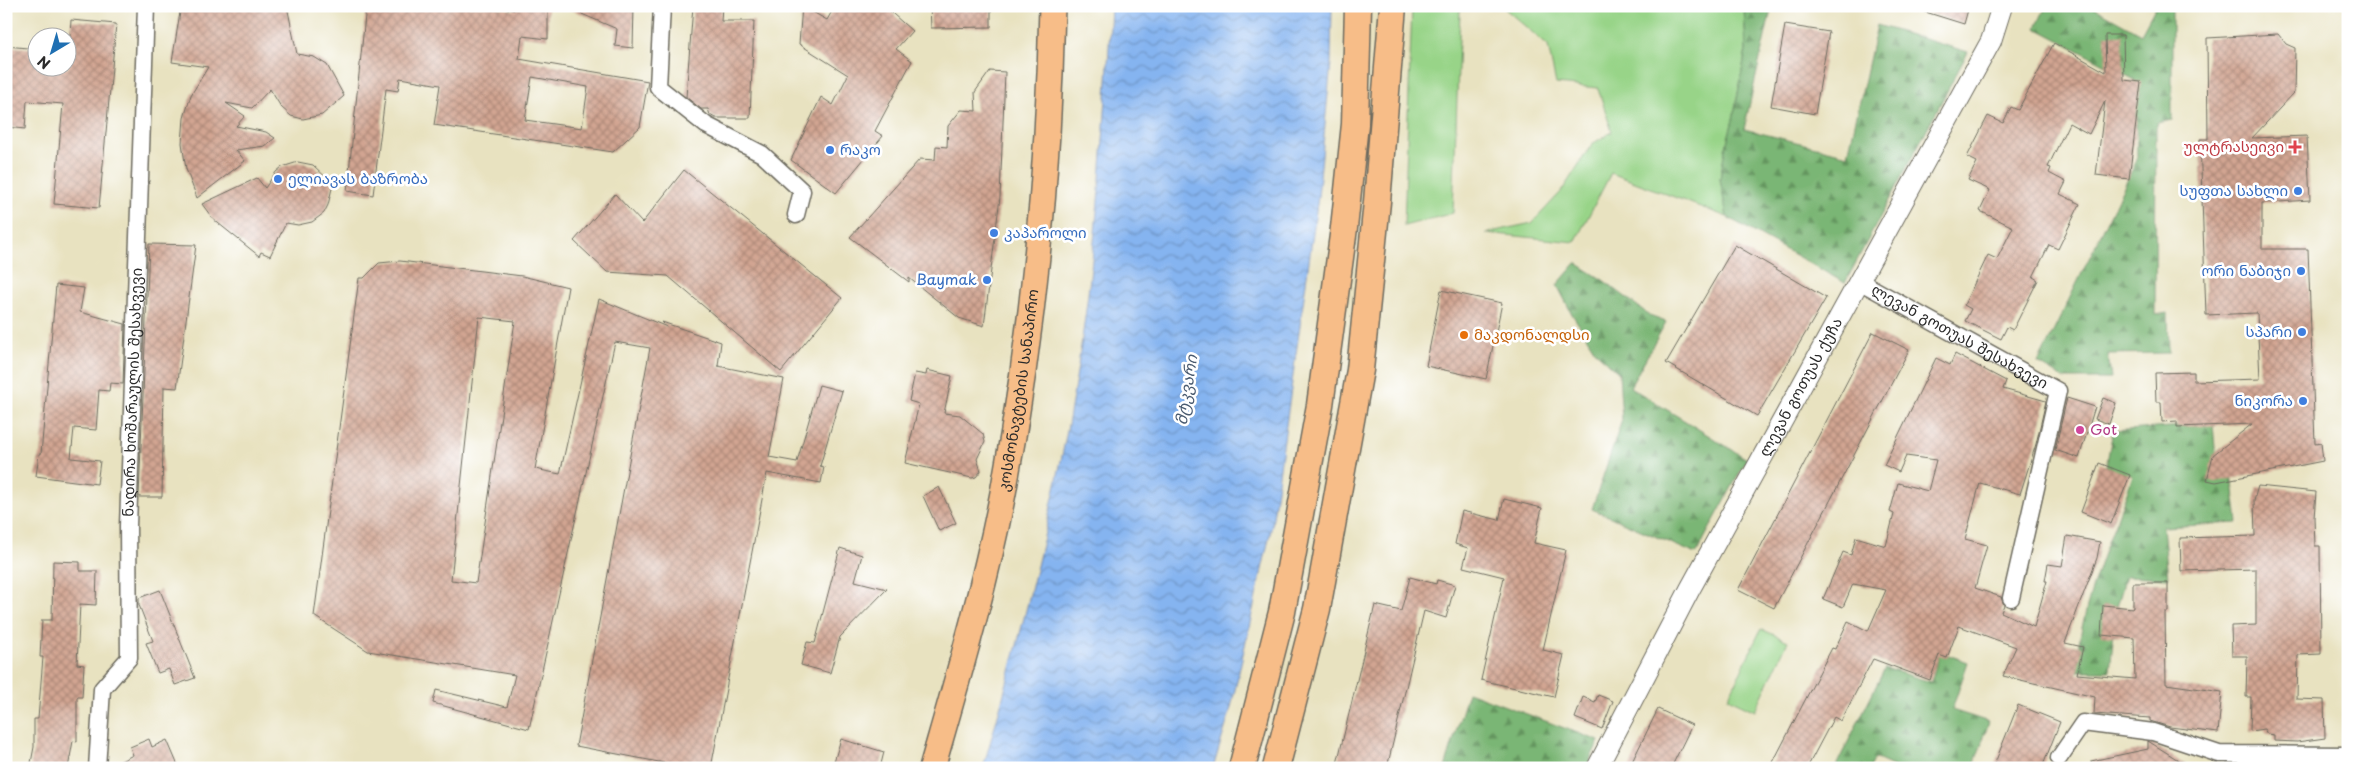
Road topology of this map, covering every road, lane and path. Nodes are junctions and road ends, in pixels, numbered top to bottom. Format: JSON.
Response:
{"nodes":[{"id":1,"x":146,"y":6,"type":"edge"},
{"id":2,"x":662,"y":6,"type":"edge"},
{"id":3,"x":1052,"y":6,"type":"edge"},
{"id":4,"x":1358,"y":6,"type":"edge"},
{"id":5,"x":1393,"y":6,"type":"edge"},
{"id":6,"x":2002,"y":6,"type":"edge"},
{"id":7,"x":796,"y":215,"type":"dead end"},
{"id":8,"x":1859,"y":281,"type":"junction"},
{"id":9,"x":2011,"y":598,"type":"dead end"},
{"id":10,"x":2348,"y":755,"type":"edge"},
{"id":11,"x":2059,"y":758,"type":"dead end"},
{"id":12,"x":97,"y":768,"type":"edge"},
{"id":13,"x":932,"y":768,"type":"edge"},
{"id":14,"x":1242,"y":768,"type":"edge"},
{"id":15,"x":1276,"y":768,"type":"edge"},
{"id":16,"x":1597,"y":768,"type":"edge"}],
"edges":[{"from":1,"to":12,"type":"street","name":"ნადირა ხოშარაულის შესახვევი"},
{"from":2,"to":7,"type":"street"},
{"from":3,"to":13,"type":"main road","name":"კოსმონავტების სანაპირო"},
{"from":4,"to":14,"type":"highway"},
{"from":5,"to":15,"type":"highway"},
{"from":6,"to":8,"type":"street","name":"ლევან გოთუას ქუჩა"},
{"from":8,"to":9,"type":"street","name":"ლევან გოთუას შესახვევი"},
{"from":8,"to":16,"type":"street","name":"ლევან გოთუას ქუჩა"},
{"from":10,"to":11,"type":"street"}]}
